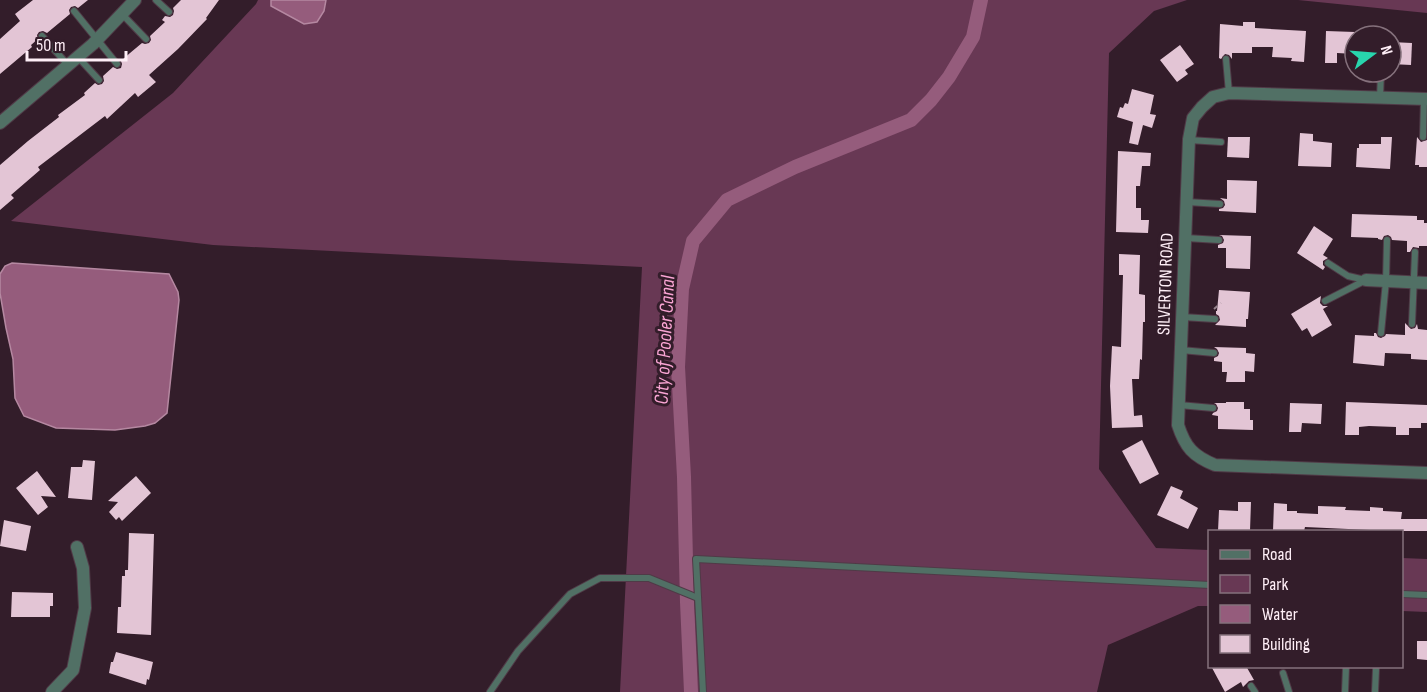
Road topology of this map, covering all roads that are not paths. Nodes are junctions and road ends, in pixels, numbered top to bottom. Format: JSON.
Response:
{"nodes":[{"id":1,"x":156,"y":0,"type":"edge"},
{"id":2,"x":127,"y":7,"type":"edge"},
{"id":3,"x":74,"y":11,"type":"dead end"},
{"id":4,"x":169,"y":12,"type":"dead end"},
{"id":5,"x":42,"y":36,"type":"dead end"},
{"id":6,"x":146,"y":39,"type":"dead end"},
{"id":7,"x":98,"y":40,"type":"junction"},
{"id":8,"x":78,"y":57,"type":"junction"},
{"id":9,"x":1226,"y":59,"type":"dead end"},
{"id":10,"x":117,"y":64,"type":"dead end"},
{"id":11,"x":68,"y":65,"type":"junction"},
{"id":12,"x":99,"y":80,"type":"dead end"},
{"id":13,"x":1381,"y":84,"type":"edge"},
{"id":14,"x":1229,"y":93,"type":"junction"},
{"id":15,"x":1380,"y":98,"type":"junction"},
{"id":16,"x":1425,"y":99,"type":"edge"},
{"id":17,"x":0,"y":123,"type":"edge"},
{"id":18,"x":1423,"y":137,"type":"dead end"},
{"id":19,"x":1189,"y":140,"type":"junction"},
{"id":20,"x":1221,"y":142,"type":"dead end"},
{"id":21,"x":1186,"y":202,"type":"junction"},
{"id":22,"x":1220,"y":204,"type":"dead end"},
{"id":23,"x":1185,"y":238,"type":"junction"},
{"id":24,"x":1219,"y":240,"type":"dead end"},
{"id":25,"x":1387,"y":240,"type":"dead end"},
{"id":26,"x":1415,"y":252,"type":"dead end"},
{"id":27,"x":1328,"y":263,"type":"dead end"},
{"id":28,"x":1366,"y":280,"type":"junction"},
{"id":29,"x":1386,"y":281,"type":"junction"},
{"id":30,"x":1413,"y":282,"type":"junction"},
{"id":31,"x":1427,"y":283,"type":"edge"},
{"id":32,"x":1325,"y":301,"type":"dead end"},
{"id":33,"x":1182,"y":317,"type":"junction"},
{"id":34,"x":1215,"y":319,"type":"dead end"},
{"id":35,"x":1412,"y":324,"type":"dead end"},
{"id":36,"x":1381,"y":333,"type":"dead end"},
{"id":37,"x":1181,"y":350,"type":"junction"},
{"id":38,"x":1214,"y":353,"type":"dead end"},
{"id":39,"x":1179,"y":405,"type":"junction"},
{"id":40,"x":1213,"y":408,"type":"dead end"},
{"id":41,"x":1427,"y":473,"type":"edge"},
{"id":42,"x":77,"y":547,"type":"dead end"},
{"id":43,"x":1208,"y":585,"type":"edge"},
{"id":44,"x":1403,"y":594,"type":"edge"},
{"id":45,"x":1427,"y":595,"type":"edge"},
{"id":46,"x":698,"y":598,"type":"junction"},
{"id":47,"x":1346,"y":668,"type":"edge"},
{"id":48,"x":1376,"y":669,"type":"dead end"},
{"id":49,"x":1283,"y":673,"type":"dead end"},
{"id":50,"x":52,"y":692,"type":"edge"},
{"id":51,"x":490,"y":692,"type":"edge"},
{"id":52,"x":703,"y":692,"type":"edge"},
{"id":53,"x":1289,"y":692,"type":"edge"},
{"id":54,"x":1345,"y":692,"type":"edge"},
{"id":55,"x":1375,"y":692,"type":"edge"}],
"edges":[{"from":1,"to":4,"type":"lane"},
{"from":2,"to":6,"type":"lane"},
{"from":2,"to":7,"type":"street"},
{"from":3,"to":7,"type":"lane"},
{"from":5,"to":11,"type":"lane"},
{"from":7,"to":8,"type":"street"},
{"from":7,"to":10,"type":"lane"},
{"from":8,"to":11,"type":"street"},
{"from":8,"to":12,"type":"lane"},
{"from":9,"to":14,"type":"lane"},
{"from":11,"to":17,"type":"street"},
{"from":13,"to":15,"type":"lane"},
{"from":14,"to":15,"type":"street","name":"SILVERTON ROAD"},
{"from":14,"to":19,"type":"street","name":"SILVERTON ROAD"},
{"from":15,"to":16,"type":"street","name":"SILVERTON ROAD"},
{"from":16,"to":18,"type":"lane"},
{"from":19,"to":20,"type":"lane"},
{"from":19,"to":21,"type":"street","name":"SILVERTON ROAD"},
{"from":21,"to":22,"type":"lane"},
{"from":21,"to":23,"type":"street","name":"SILVERTON ROAD"},
{"from":23,"to":24,"type":"lane"},
{"from":23,"to":33,"type":"street","name":"SILVERTON ROAD"},
{"from":25,"to":29,"type":"lane"},
{"from":26,"to":30,"type":"lane"},
{"from":27,"to":28,"type":"lane"},
{"from":28,"to":29,"type":"street"},
{"from":28,"to":32,"type":"lane"},
{"from":29,"to":30,"type":"street"},
{"from":29,"to":36,"type":"lane"},
{"from":30,"to":31,"type":"street"},
{"from":30,"to":35,"type":"lane"},
{"from":33,"to":34,"type":"lane"},
{"from":33,"to":37,"type":"street","name":"SILVERTON ROAD"},
{"from":37,"to":38,"type":"lane"},
{"from":37,"to":39,"type":"street","name":"SILVERTON ROAD"},
{"from":39,"to":40,"type":"lane"},
{"from":39,"to":41,"type":"street","name":"SILVERTON ROAD"},
{"from":42,"to":50,"type":"street"},
{"from":43,"to":46,"type":"lane"},
{"from":44,"to":45,"type":"lane"},
{"from":46,"to":51,"type":"lane"},
{"from":46,"to":52,"type":"lane"},
{"from":47,"to":54,"type":"lane"},
{"from":48,"to":55,"type":"lane"},
{"from":49,"to":53,"type":"lane"}]}
